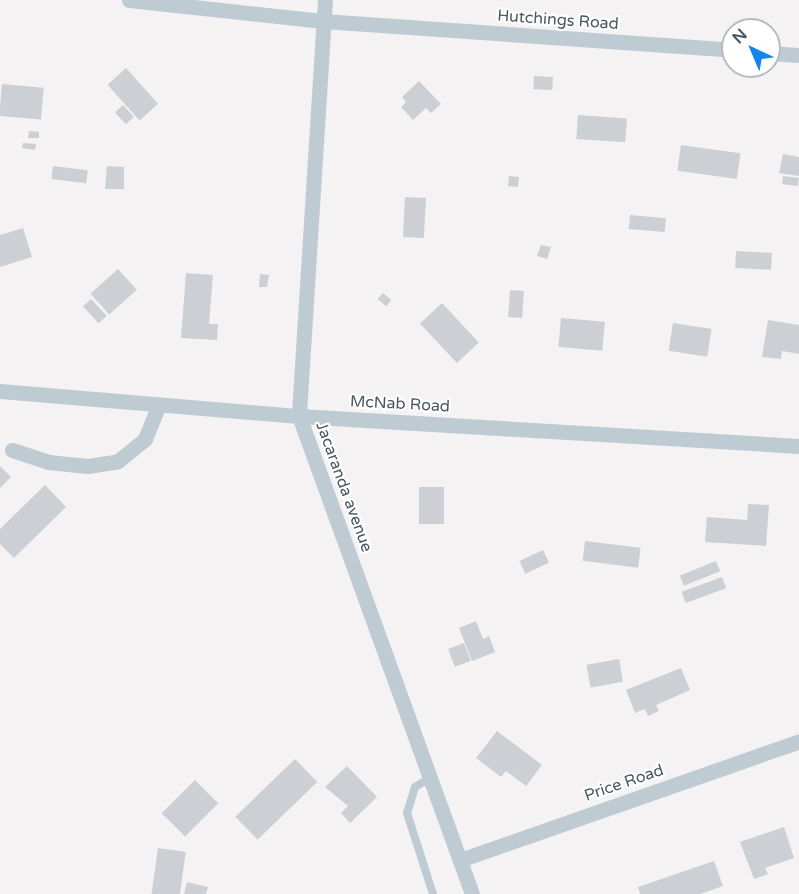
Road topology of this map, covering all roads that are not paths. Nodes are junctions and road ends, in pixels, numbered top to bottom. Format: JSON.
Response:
{"nodes":[{"id":1,"x":129,"y":0,"type":"edge"},
{"id":2,"x":325,"y":0,"type":"edge"},
{"id":3,"x":323,"y":21,"type":"junction"},
{"id":4,"x":721,"y":50,"type":"edge"},
{"id":5,"x":781,"y":54,"type":"edge"},
{"id":6,"x":799,"y":55,"type":"edge"},
{"id":7,"x":0,"y":391,"type":"edge"},
{"id":8,"x":159,"y":405,"type":"junction"},
{"id":9,"x":299,"y":416,"type":"junction"},
{"id":10,"x":799,"y":446,"type":"edge"},
{"id":11,"x":12,"y":450,"type":"dead end"},
{"id":12,"x":799,"y":741,"type":"edge"},
{"id":13,"x":430,"y":778,"type":"junction"},
{"id":14,"x":460,"y":860,"type":"junction"},
{"id":15,"x":433,"y":894,"type":"edge"},
{"id":16,"x":472,"y":894,"type":"edge"}],
"edges":[{"from":1,"to":3,"type":"street","name":"Hutchings Road"},
{"from":2,"to":3,"type":"street","name":"Jacaranda avenue"},
{"from":3,"to":4,"type":"street","name":"Hutchings Road"},
{"from":3,"to":9,"type":"street","name":"Jacaranda avenue"},
{"from":5,"to":6,"type":"street"},
{"from":7,"to":8,"type":"street","name":"McNab Road"},
{"from":8,"to":9,"type":"street","name":"McNab Road"},
{"from":8,"to":11,"type":"street"},
{"from":9,"to":10,"type":"street","name":"McNab Road"},
{"from":9,"to":13,"type":"street","name":"Jacaranda avenue"},
{"from":12,"to":14,"type":"street","name":"Price Road"},
{"from":13,"to":14,"type":"street","name":"Jacaranda avenue"},
{"from":13,"to":15,"type":"lane"},
{"from":14,"to":16,"type":"street","name":"Jacaranda avenue"}]}
